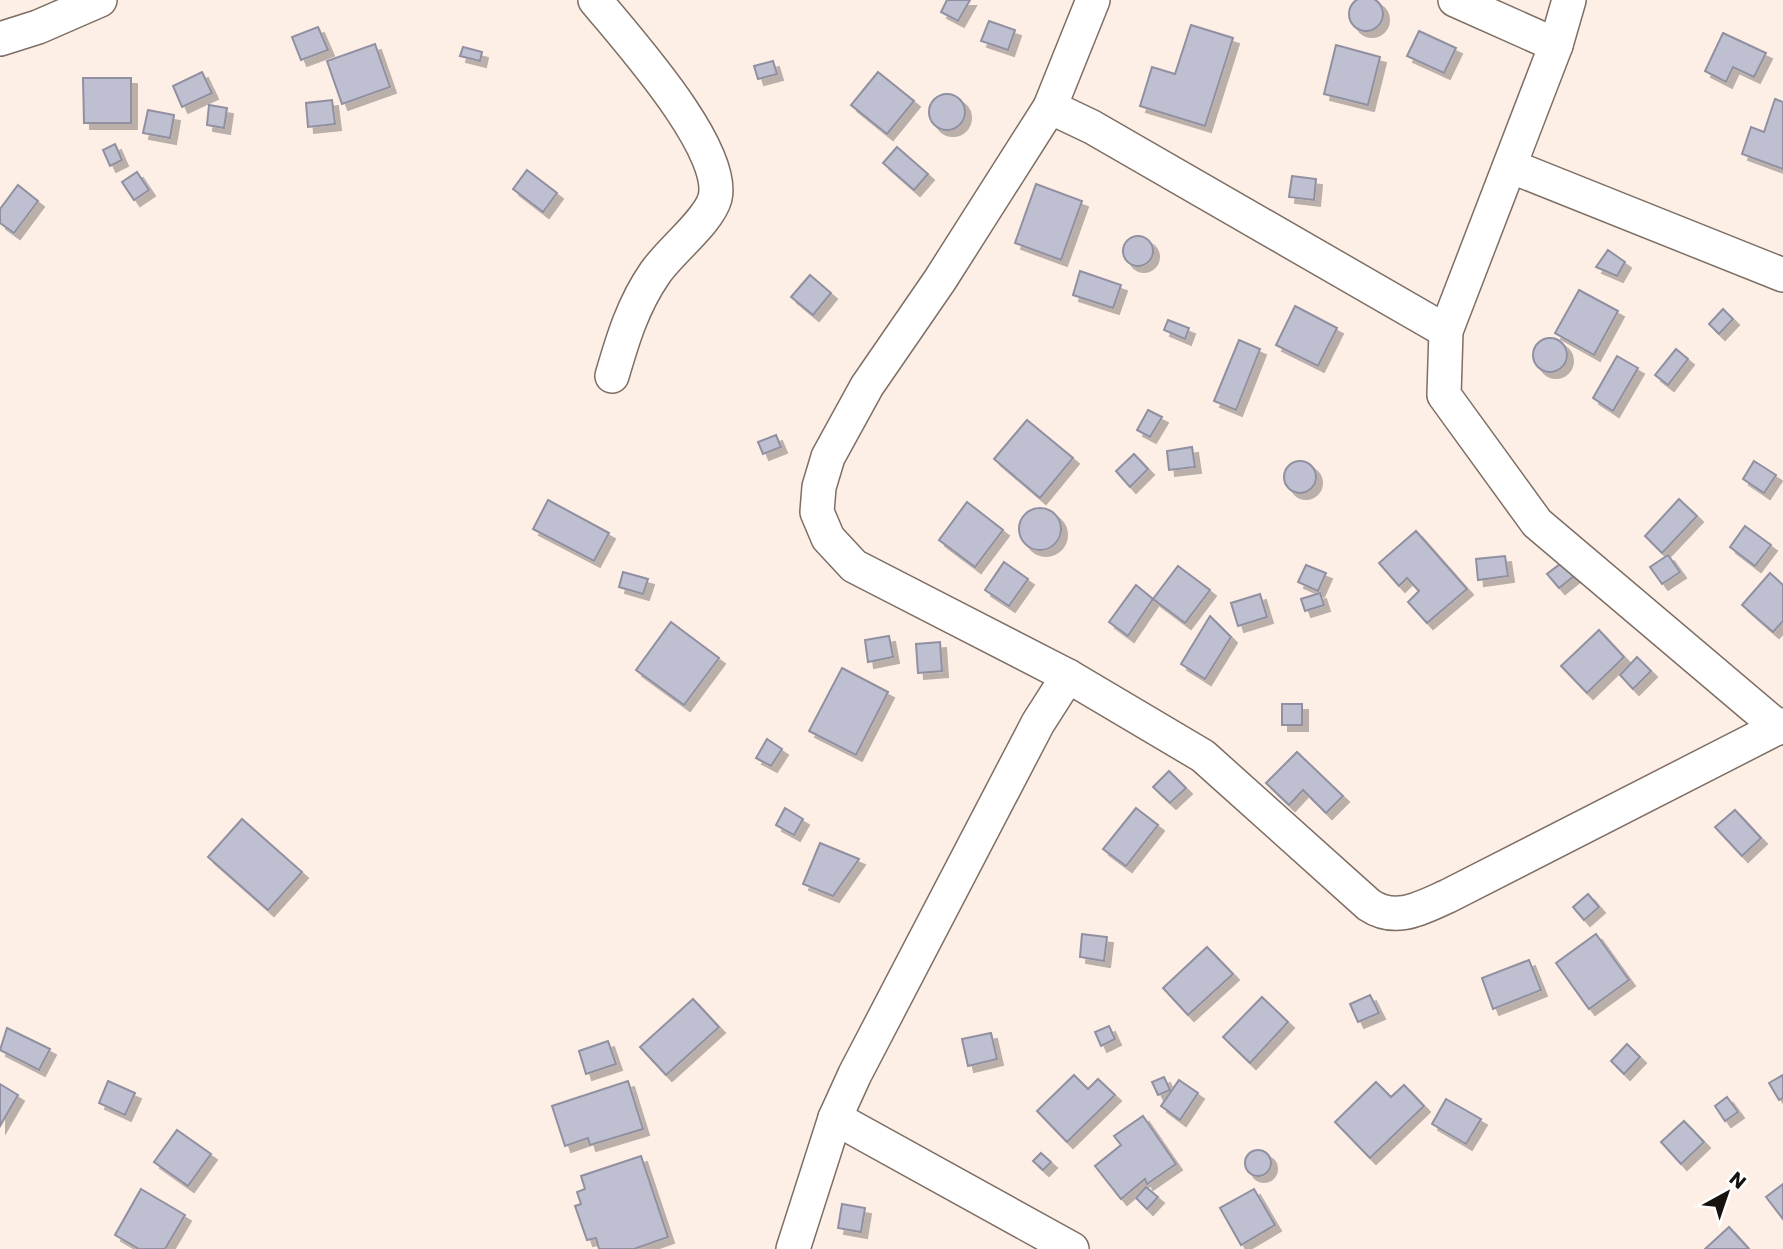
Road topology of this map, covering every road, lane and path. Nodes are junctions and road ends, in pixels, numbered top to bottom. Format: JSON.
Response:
{"nodes":[{"id":1,"x":100,"y":0,"type":"edge"},
{"id":2,"x":595,"y":0,"type":"edge"},
{"id":3,"x":1093,"y":0,"type":"edge"},
{"id":4,"x":1455,"y":0,"type":"edge"},
{"id":5,"x":1569,"y":0,"type":"edge"},
{"id":6,"x":0,"y":39,"type":"edge"},
{"id":7,"x":1556,"y":45,"type":"junction"},
{"id":8,"x":1050,"y":107,"type":"junction"},
{"id":9,"x":1510,"y":166,"type":"junction"},
{"id":10,"x":1783,"y":275,"type":"edge"},
{"id":11,"x":1446,"y":331,"type":"junction"},
{"id":12,"x":612,"y":376,"type":"dead end"},
{"id":13,"x":1068,"y":676,"type":"junction"},
{"id":14,"x":1781,"y":726,"type":"edge"},
{"id":15,"x":835,"y":1118,"type":"junction"},
{"id":16,"x":793,"y":1249,"type":"edge"},
{"id":17,"x":1072,"y":1249,"type":"edge"}],
"edges":[{"from":1,"to":6,"type":"street"},
{"from":2,"to":12,"type":"street"},
{"from":3,"to":8,"type":"street"},
{"from":4,"to":7,"type":"street"},
{"from":5,"to":7,"type":"street"},
{"from":7,"to":9,"type":"street"},
{"from":8,"to":11,"type":"street"},
{"from":8,"to":13,"type":"street"},
{"from":9,"to":10,"type":"street"},
{"from":9,"to":11,"type":"street"},
{"from":11,"to":14,"type":"street"},
{"from":13,"to":14,"type":"street"},
{"from":13,"to":15,"type":"street"},
{"from":15,"to":16,"type":"street"},
{"from":15,"to":17,"type":"street"}]}
